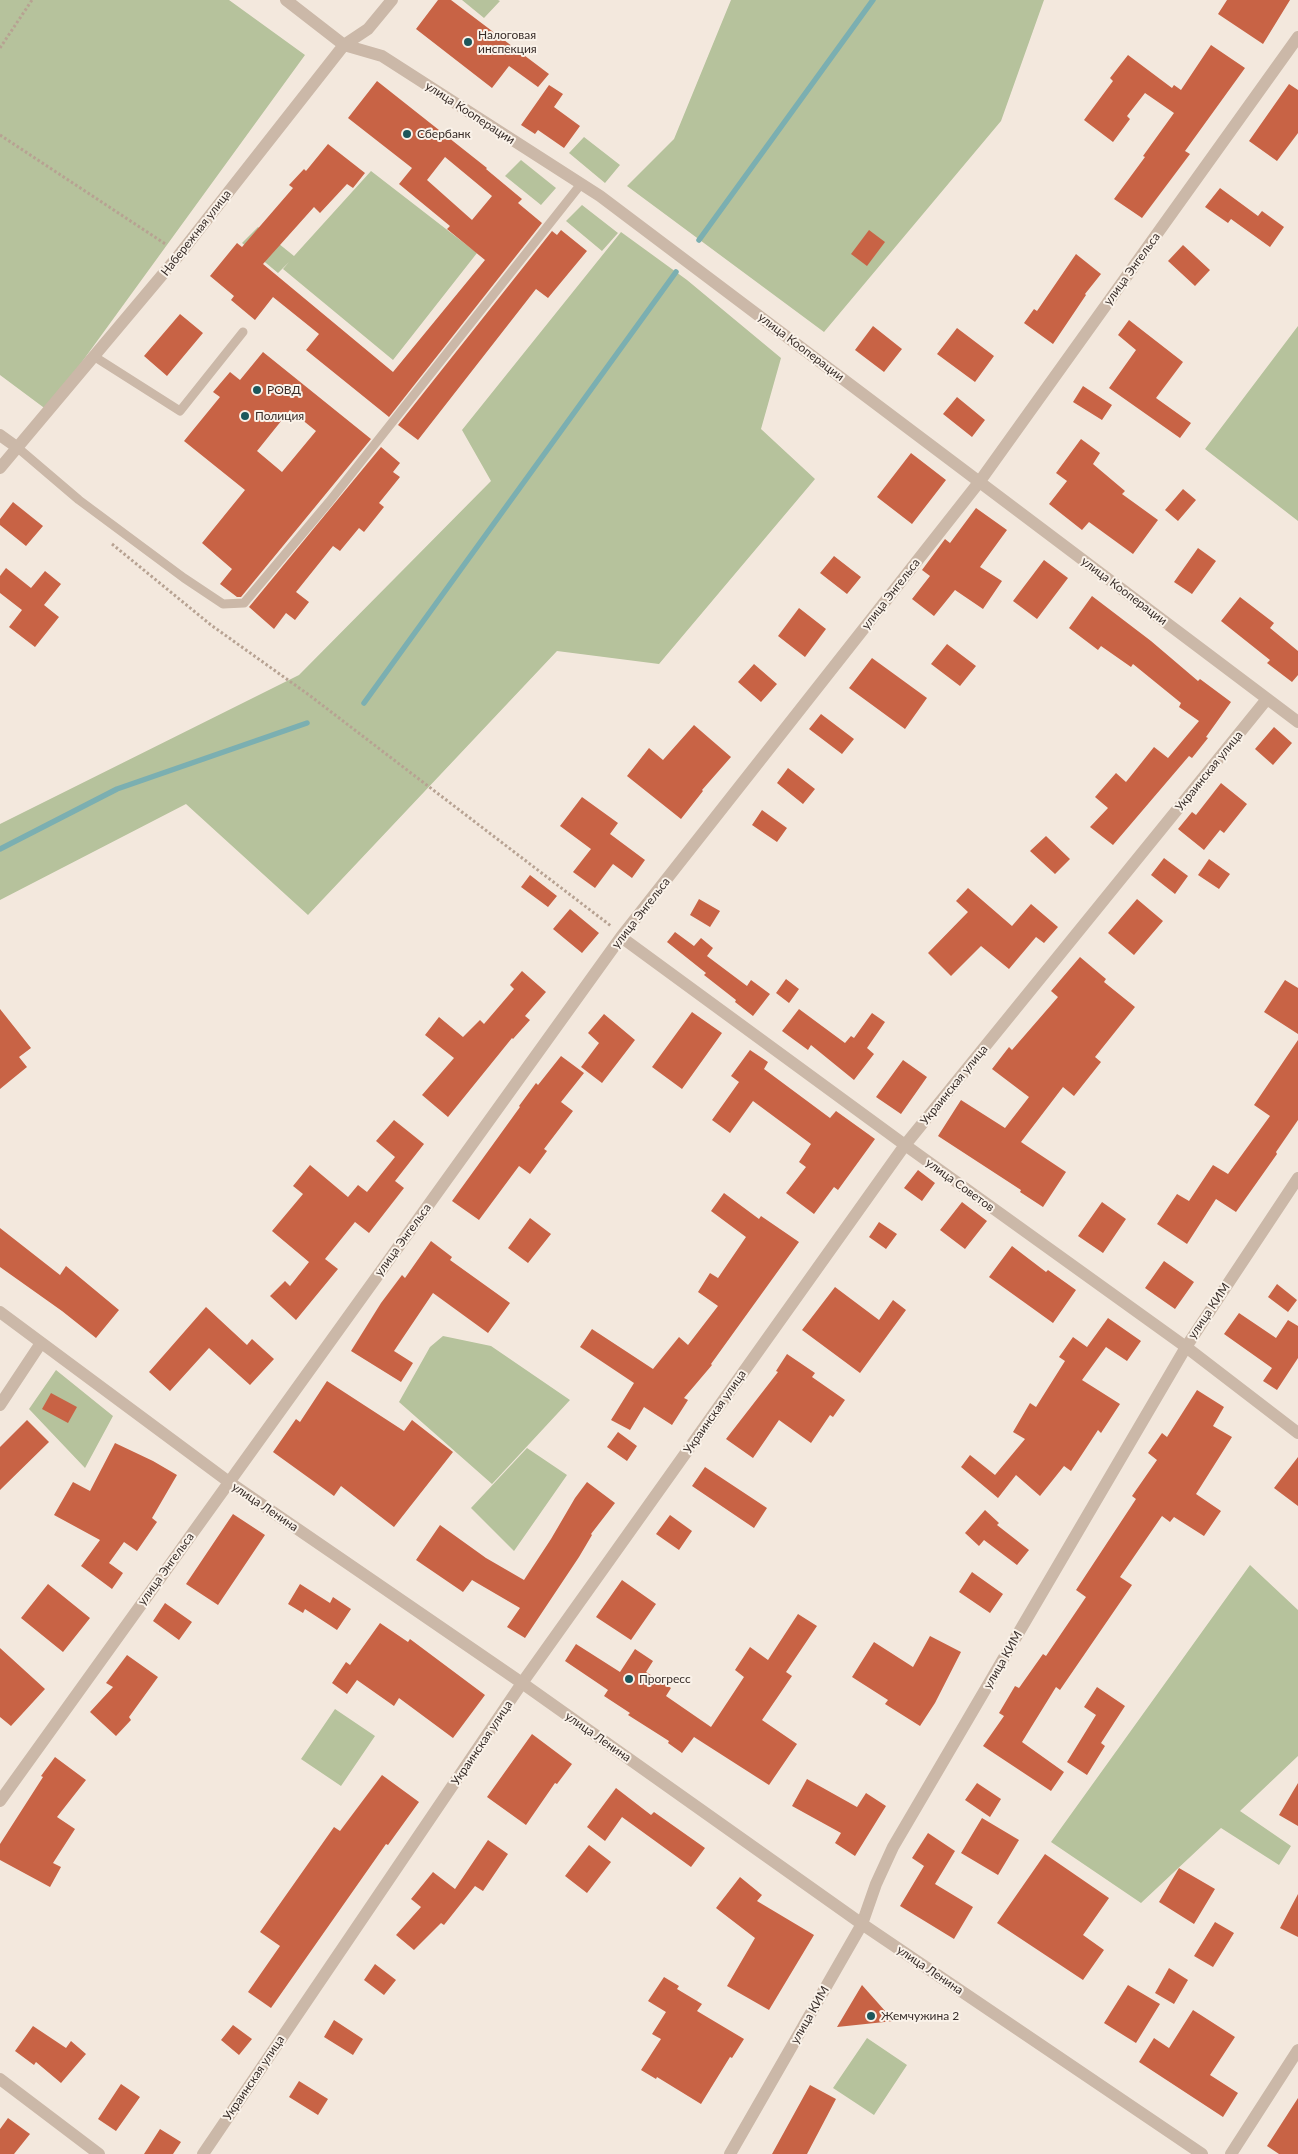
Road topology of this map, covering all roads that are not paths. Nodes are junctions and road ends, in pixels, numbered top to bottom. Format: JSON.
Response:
{"nodes":[{"id":1,"x":286,"y":0,"type":"edge"},
{"id":2,"x":392,"y":0,"type":"edge"},
{"id":3,"x":1298,"y":37,"type":"edge"},
{"id":4,"x":344,"y":45,"type":"junction"},
{"id":5,"x":581,"y":184,"type":"junction"},
{"id":6,"x":243,"y":332,"type":"dead end"},
{"id":7,"x":95,"y":357,"type":"junction"},
{"id":8,"x":0,"y":435,"type":"edge"},
{"id":9,"x":18,"y":448,"type":"junction"},
{"id":10,"x":0,"y":468,"type":"edge"},
{"id":11,"x":980,"y":481,"type":"junction"},
{"id":12,"x":1267,"y":699,"type":"junction"},
{"id":13,"x":1298,"y":722,"type":"edge"},
{"id":14,"x":621,"y":938,"type":"junction"},
{"id":15,"x":905,"y":1146,"type":"junction"},
{"id":16,"x":1298,"y":1178,"type":"edge"},
{"id":17,"x":0,"y":1312,"type":"edge"},
{"id":18,"x":41,"y":1343,"type":"junction"},
{"id":19,"x":1186,"y":1347,"type":"junction"},
{"id":20,"x":0,"y":1404,"type":"edge"},
{"id":21,"x":1298,"y":1433,"type":"edge"},
{"id":22,"x":229,"y":1482,"type":"junction"},
{"id":23,"x":522,"y":1683,"type":"junction"},
{"id":24,"x":0,"y":1801,"type":"edge"},
{"id":25,"x":862,"y":1924,"type":"junction"},
{"id":26,"x":1298,"y":2050,"type":"edge"},
{"id":27,"x":0,"y":2079,"type":"edge"},
{"id":28,"x":99,"y":2154,"type":"edge"},
{"id":29,"x":202,"y":2154,"type":"edge"},
{"id":30,"x":730,"y":2154,"type":"edge"},
{"id":31,"x":1202,"y":2154,"type":"edge"},
{"id":32,"x":1231,"y":2154,"type":"edge"}],
"edges":[{"from":1,"to":4,"type":"street","name":"улица Кооперации"},
{"from":2,"to":4,"type":"street","name":"Набережная улица"},
{"from":3,"to":11,"type":"street","name":"улица Энгельса"},
{"from":4,"to":5,"type":"street","name":"улица Кооперации"},
{"from":4,"to":7,"type":"street","name":"Набережная улица"},
{"from":5,"to":9,"type":"lane"},
{"from":5,"to":11,"type":"street","name":"улица Кооперации"},
{"from":6,"to":7,"type":"lane"},
{"from":7,"to":9,"type":"street","name":"Набережная улица"},
{"from":8,"to":9,"type":"street"},
{"from":9,"to":10,"type":"street","name":"Набережная улица"},
{"from":11,"to":12,"type":"street","name":"улица Кооперации"},
{"from":11,"to":14,"type":"street","name":"улица Энгельса"},
{"from":12,"to":13,"type":"street","name":"улица Кооперации"},
{"from":12,"to":15,"type":"street","name":"Украинская улица"},
{"from":14,"to":15,"type":"street","name":"улица Советов"},
{"from":14,"to":22,"type":"street","name":"улица Энгельса"},
{"from":15,"to":19,"type":"street","name":"улица Советов"},
{"from":15,"to":23,"type":"street","name":"Украинская улица"},
{"from":16,"to":19,"type":"street","name":"улица КИМ"},
{"from":17,"to":18,"type":"street","name":"улица Ленина"},
{"from":18,"to":20,"type":"street"},
{"from":18,"to":22,"type":"street","name":"улица Ленина"},
{"from":19,"to":21,"type":"street","name":"улица Советов"},
{"from":19,"to":25,"type":"street","name":"улица КИМ"},
{"from":22,"to":23,"type":"street","name":"улица Ленина"},
{"from":22,"to":24,"type":"street","name":"улица Энгельса"},
{"from":23,"to":25,"type":"street","name":"улица Ленина"},
{"from":23,"to":29,"type":"street","name":"Украинская улица"},
{"from":25,"to":30,"type":"street","name":"улица КИМ"},
{"from":25,"to":31,"type":"street","name":"улица Ленина"},
{"from":26,"to":32,"type":"street"},
{"from":27,"to":28,"type":"street"}]}
